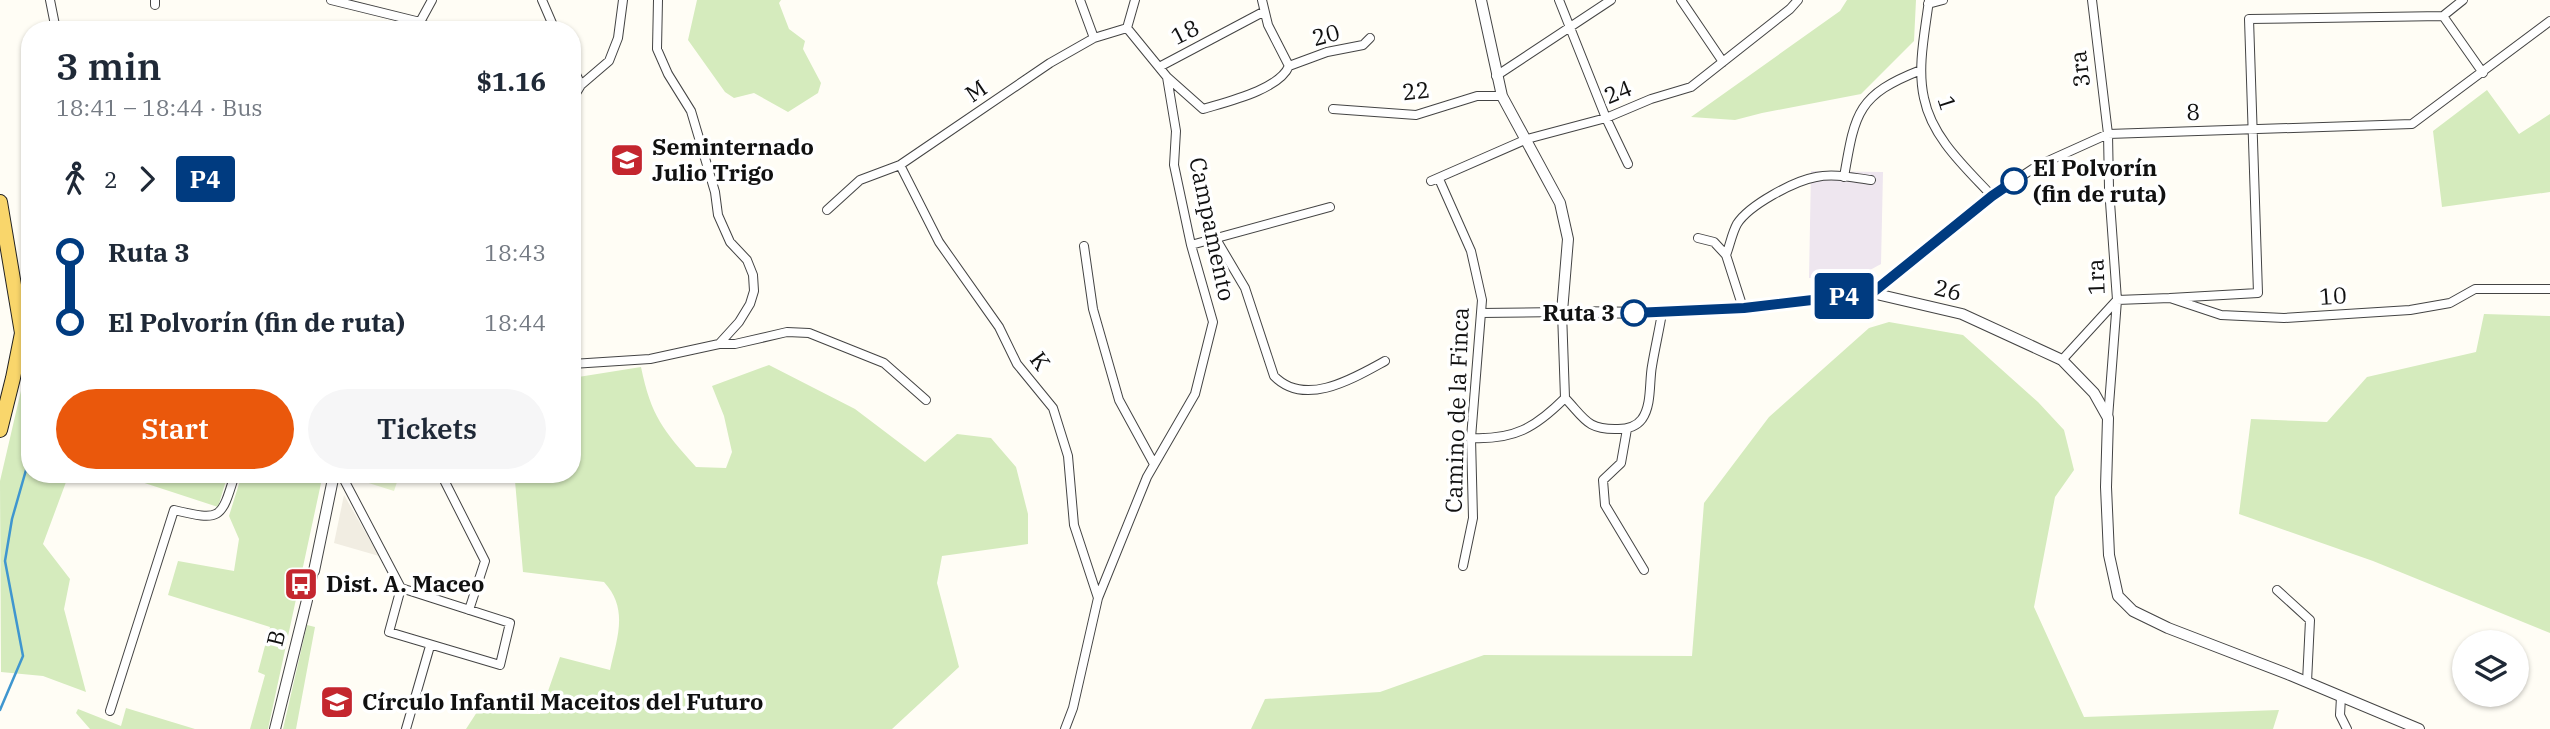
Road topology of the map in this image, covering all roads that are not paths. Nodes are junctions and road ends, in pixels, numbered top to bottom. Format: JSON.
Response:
{"nodes":[{"id":1,"x":50,"y":0,"type":"edge"},
{"id":2,"x":331,"y":0,"type":"edge"},
{"id":3,"x":432,"y":0,"type":"edge"},
{"id":4,"x":541,"y":0,"type":"edge"},
{"id":5,"x":623,"y":0,"type":"edge"},
{"id":6,"x":658,"y":0,"type":"edge"},
{"id":7,"x":1080,"y":0,"type":"edge"},
{"id":8,"x":1135,"y":0,"type":"edge"},
{"id":9,"x":1262,"y":0,"type":"edge"},
{"id":10,"x":1481,"y":0,"type":"edge"},
{"id":11,"x":1559,"y":0,"type":"edge"},
{"id":12,"x":1611,"y":0,"type":"edge"},
{"id":13,"x":1681,"y":0,"type":"edge"},
{"id":14,"x":1798,"y":0,"type":"edge"},
{"id":15,"x":1943,"y":0,"type":"edge"},
{"id":16,"x":2092,"y":0,"type":"edge"},
{"id":17,"x":2463,"y":0,"type":"edge"},
{"id":18,"x":1929,"y":2,"type":"edge"},
{"id":19,"x":1263,"y":12,"type":"junction"},
{"id":20,"x":2443,"y":16,"type":"junction"},
{"id":21,"x":54,"y":21,"type":"edge"},
{"id":22,"x":416,"y":21,"type":"edge"},
{"id":23,"x":421,"y":21,"type":"edge"},
{"id":24,"x":551,"y":21,"type":"edge"},
{"id":25,"x":2550,"y":21,"type":"edge"},
{"id":26,"x":1127,"y":27,"type":"junction"},
{"id":27,"x":1569,"y":29,"type":"junction"},
{"id":28,"x":1094,"y":38,"type":"junction"},
{"id":29,"x":1370,"y":38,"type":"dead end"},
{"id":30,"x":1723,"y":62,"type":"junction"},
{"id":31,"x":1161,"y":66,"type":"junction"},
{"id":32,"x":1289,"y":66,"type":"junction"},
{"id":33,"x":1922,"y":70,"type":"junction"},
{"id":34,"x":2483,"y":73,"type":"junction"},
{"id":35,"x":1496,"y":76,"type":"junction"},
{"id":36,"x":1167,"y":77,"type":"junction"},
{"id":37,"x":581,"y":85,"type":"edge"},
{"id":38,"x":1502,"y":96,"type":"junction"},
{"id":39,"x":1333,"y":108,"type":"dead end"},
{"id":40,"x":1606,"y":118,"type":"junction"},
{"id":41,"x":2251,"y":130,"type":"junction"},
{"id":42,"x":2108,"y":134,"type":"junction"},
{"id":43,"x":1527,"y":139,"type":"junction"},
{"id":44,"x":1628,"y":164,"type":"dead end"},
{"id":45,"x":900,"y":165,"type":"junction"},
{"id":46,"x":1844,"y":177,"type":"junction"},
{"id":47,"x":1435,"y":180,"type":"joint"},
{"id":48,"x":1871,"y":180,"type":"dead end"},
{"id":49,"x":1992,"y":196,"type":"junction"},
{"id":50,"x":0,"y":202,"type":"edge"},
{"id":51,"x":1330,"y":207,"type":"dead end"},
{"id":52,"x":827,"y":210,"type":"dead end"},
{"id":53,"x":1698,"y":238,"type":"dead end"},
{"id":54,"x":1216,"y":239,"type":"junction"},
{"id":55,"x":1191,"y":245,"type":"junction"},
{"id":56,"x":1084,"y":246,"type":"dead end"},
{"id":57,"x":1726,"y":255,"type":"junction"},
{"id":58,"x":2550,"y":289,"type":"edge"},
{"id":59,"x":1872,"y":293,"type":"junction"},
{"id":60,"x":2170,"y":298,"type":"junction"},
{"id":61,"x":2117,"y":300,"type":"junction"},
{"id":62,"x":1744,"y":308,"type":"junction"},
{"id":63,"x":21,"y":309,"type":"edge"},
{"id":64,"x":1562,"y":312,"type":"junction"},
{"id":65,"x":1481,"y":313,"type":"junction"},
{"id":66,"x":1662,"y":313,"type":"junction"},
{"id":67,"x":719,"y":344,"type":"junction"},
{"id":68,"x":21,"y":351,"type":"edge"},
{"id":69,"x":2062,"y":360,"type":"junction"},
{"id":70,"x":1385,"y":361,"type":"dead end"},
{"id":71,"x":581,"y":363,"type":"edge"},
{"id":72,"x":1565,"y":398,"type":"junction"},
{"id":73,"x":926,"y":400,"type":"dead end"},
{"id":74,"x":2108,"y":418,"type":"junction"},
{"id":75,"x":1627,"y":429,"type":"junction"},
{"id":76,"x":0,"y":430,"type":"edge"},
{"id":77,"x":1471,"y":438,"type":"junction"},
{"id":78,"x":1154,"y":464,"type":"junction"},
{"id":79,"x":231,"y":483,"type":"edge"},
{"id":80,"x":332,"y":483,"type":"edge"},
{"id":81,"x":346,"y":483,"type":"edge"},
{"id":82,"x":446,"y":483,"type":"edge"},
{"id":83,"x":1463,"y":566,"type":"dead end"},
{"id":84,"x":1644,"y":569,"type":"dead end"},
{"id":85,"x":314,"y":571,"type":"joint"},
{"id":86,"x":401,"y":588,"type":"junction"},
{"id":87,"x":2277,"y":590,"type":"dead end"},
{"id":88,"x":1098,"y":598,"type":"junction"},
{"id":89,"x":307,"y":600,"type":"joint"},
{"id":90,"x":469,"y":610,"type":"junction"},
{"id":91,"x":430,"y":646,"type":"junction"},
{"id":92,"x":2307,"y":682,"type":"junction"},
{"id":93,"x":2341,"y":697,"type":"junction"},
{"id":94,"x":110,"y":711,"type":"dead end"},
{"id":95,"x":275,"y":729,"type":"edge"},
{"id":96,"x":406,"y":729,"type":"edge"},
{"id":97,"x":1065,"y":729,"type":"edge"},
{"id":98,"x":2347,"y":729,"type":"edge"},
{"id":99,"x":2419,"y":729,"type":"edge"}],
"edges":[{"from":1,"to":21,"type":"street"},
{"from":2,"to":22,"type":"street"},
{"from":3,"to":23,"type":"street"},
{"from":4,"to":24,"type":"street"},
{"from":5,"to":37,"type":"street"},
{"from":6,"to":67,"type":"street"},
{"from":7,"to":28,"type":"street"},
{"from":8,"to":26,"type":"street"},
{"from":9,"to":19,"type":"street"},
{"from":10,"to":35,"type":"street"},
{"from":11,"to":27,"type":"street"},
{"from":12,"to":27,"type":"street"},
{"from":13,"to":30,"type":"street"},
{"from":14,"to":30,"type":"street","name":"24"},
{"from":15,"to":18,"type":"street"},
{"from":16,"to":42,"type":"street","name":"3ra"},
{"from":17,"to":20,"type":"street"},
{"from":18,"to":33,"type":"street","name":"1"},
{"from":19,"to":31,"type":"street","name":"18"},
{"from":19,"to":32,"type":"street"},
{"from":20,"to":34,"type":"street"},
{"from":20,"to":41,"type":"street"},
{"from":25,"to":34,"type":"street"},
{"from":26,"to":28,"type":"street","name":"M"},
{"from":26,"to":31,"type":"street","name":"Campamento"},
{"from":27,"to":35,"type":"street"},
{"from":27,"to":40,"type":"street"},
{"from":28,"to":45,"type":"street","name":"M"},
{"from":29,"to":32,"type":"street","name":"20"},
{"from":30,"to":40,"type":"street","name":"24"},
{"from":31,"to":36,"type":"street","name":"Campamento"},
{"from":32,"to":36,"type":"street","name":"20"},
{"from":33,"to":46,"type":"street"},
{"from":33,"to":49,"type":"street","name":"1"},
{"from":34,"to":41,"type":"street","name":"8"},
{"from":35,"to":38,"type":"street"},
{"from":36,"to":55,"type":"street","name":"Campamento"},
{"from":38,"to":39,"type":"street","name":"22"},
{"from":38,"to":43,"type":"street"},
{"from":40,"to":43,"type":"street","name":"24"},
{"from":40,"to":44,"type":"street"},
{"from":41,"to":42,"type":"street","name":"8"},
{"from":41,"to":60,"type":"street"},
{"from":42,"to":49,"type":"street","name":"8"},
{"from":42,"to":61,"type":"street","name":"1ra"},
{"from":43,"to":47,"type":"street","name":"24"},
{"from":43,"to":64,"type":"street"},
{"from":45,"to":52,"type":"street","name":"M"},
{"from":45,"to":88,"type":"street","name":"K"},
{"from":46,"to":48,"type":"street"},
{"from":46,"to":57,"type":"street"},
{"from":47,"to":65,"type":"street","name":"Camino de la Finca"},
{"from":49,"to":59,"type":"street","name":"8"},
{"from":50,"to":63,"type":"main road"},
{"from":51,"to":54,"type":"street"},
{"from":53,"to":57,"type":"street"},
{"from":54,"to":55,"type":"street"},
{"from":54,"to":70,"type":"street"},
{"from":55,"to":78,"type":"street","name":"Campamento"},
{"from":56,"to":78,"type":"street"},
{"from":57,"to":62,"type":"street"},
{"from":58,"to":60,"type":"street","name":"10"},
{"from":59,"to":62,"type":"street","name":"26"},
{"from":59,"to":69,"type":"street","name":"26"},
{"from":60,"to":61,"type":"street","name":"10"},
{"from":61,"to":69,"type":"street"},
{"from":61,"to":74,"type":"street","name":"1ra"},
{"from":62,"to":66,"type":"street","name":"26"},
{"from":64,"to":65,"type":"street","name":"26"},
{"from":64,"to":66,"type":"street","name":"26"},
{"from":64,"to":72,"type":"street"},
{"from":65,"to":77,"type":"street","name":"Camino de la Finca"},
{"from":66,"to":75,"type":"street"},
{"from":67,"to":71,"type":"street"},
{"from":67,"to":73,"type":"street"},
{"from":68,"to":76,"type":"main road"},
{"from":69,"to":74,"type":"street"},
{"from":72,"to":75,"type":"street"},
{"from":72,"to":77,"type":"street"},
{"from":74,"to":92,"type":"street"},
{"from":75,"to":84,"type":"street"},
{"from":77,"to":83,"type":"street","name":"Camino de la Finca"},
{"from":78,"to":88,"type":"street","name":"Campamento"},
{"from":79,"to":94,"type":"street"},
{"from":80,"to":85,"type":"street","name":"B"},
{"from":81,"to":86,"type":"street"},
{"from":82,"to":90,"type":"street"},
{"from":85,"to":89,"type":"street","name":"B"},
{"from":86,"to":90,"type":"street"},
{"from":86,"to":91,"type":"street"},
{"from":87,"to":92,"type":"street"},
{"from":88,"to":97,"type":"street","name":"Campamento"},
{"from":89,"to":95,"type":"street","name":"B"},
{"from":90,"to":91,"type":"street"},
{"from":91,"to":96,"type":"street"},
{"from":92,"to":93,"type":"street"},
{"from":93,"to":98,"type":"street"},
{"from":93,"to":99,"type":"street"}]}
